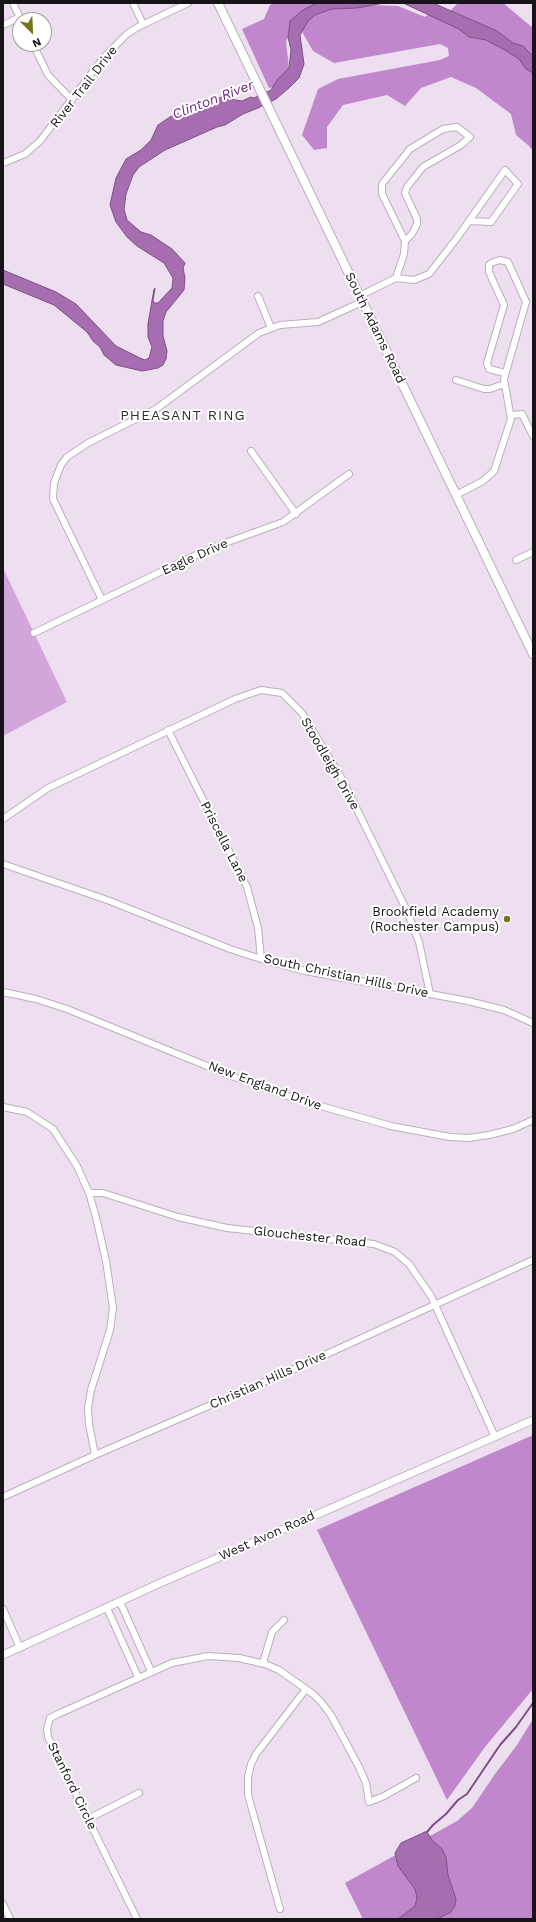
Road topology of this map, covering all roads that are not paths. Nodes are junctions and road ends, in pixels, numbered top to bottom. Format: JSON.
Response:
{"nodes":[{"id":1,"x":133,"y":3,"type":"edge"},
{"id":2,"x":188,"y":3,"type":"edge"},
{"id":3,"x":220,"y":5,"type":"edge"},
{"id":4,"x":143,"y":24,"type":"junction"},
{"id":5,"x":37,"y":52,"type":"edge"},
{"id":6,"x":72,"y":100,"type":"junction"},
{"id":7,"x":3,"y":163,"type":"edge"},
{"id":8,"x":469,"y":220,"type":"junction"},
{"id":9,"x":405,"y":242,"type":"junction"},
{"id":10,"x":396,"y":278,"type":"junction"},
{"id":11,"x":258,"y":296,"type":"dead end"},
{"id":12,"x":361,"y":299,"type":"junction"},
{"id":13,"x":271,"y":328,"type":"junction"},
{"id":14,"x":505,"y":373,"type":"junction"},
{"id":15,"x":456,"y":380,"type":"dead end"},
{"id":16,"x":504,"y":384,"type":"junction"},
{"id":17,"x":512,"y":415,"type":"junction"},
{"id":18,"x":533,"y":436,"type":"edge"},
{"id":19,"x":251,"y":451,"type":"dead end"},
{"id":20,"x":349,"y":474,"type":"dead end"},
{"id":21,"x":456,"y":495,"type":"junction"},
{"id":22,"x":296,"y":514,"type":"junction"},
{"id":23,"x":533,"y":552,"type":"edge"},
{"id":24,"x":516,"y":560,"type":"dead end"},
{"id":25,"x":102,"y":600,"type":"junction"},
{"id":26,"x":34,"y":633,"type":"dead end"},
{"id":27,"x":533,"y":654,"type":"edge"},
{"id":28,"x":168,"y":730,"type":"junction"},
{"id":29,"x":3,"y":819,"type":"edge"},
{"id":30,"x":3,"y":864,"type":"edge"},
{"id":31,"x":261,"y":959,"type":"junction"},
{"id":32,"x":3,"y":992,"type":"edge"},
{"id":33,"x":430,"y":994,"type":"junction"},
{"id":34,"x":533,"y":1023,"type":"edge"},
{"id":35,"x":3,"y":1107,"type":"edge"},
{"id":36,"x":533,"y":1120,"type":"edge"},
{"id":37,"x":89,"y":1193,"type":"junction"},
{"id":38,"x":533,"y":1260,"type":"edge"},
{"id":39,"x":436,"y":1305,"type":"junction"},
{"id":40,"x":533,"y":1420,"type":"edge"},
{"id":41,"x":495,"y":1437,"type":"junction"},
{"id":42,"x":95,"y":1455,"type":"junction"},
{"id":43,"x":3,"y":1498,"type":"edge"},
{"id":44,"x":120,"y":1602,"type":"junction"},
{"id":45,"x":3,"y":1608,"type":"edge"},
{"id":46,"x":107,"y":1608,"type":"junction"},
{"id":47,"x":284,"y":1620,"type":"dead end"},
{"id":48,"x":20,"y":1648,"type":"junction"},
{"id":49,"x":3,"y":1656,"type":"edge"},
{"id":50,"x":263,"y":1663,"type":"junction"},
{"id":51,"x":151,"y":1671,"type":"junction"},
{"id":52,"x":138,"y":1677,"type":"junction"},
{"id":53,"x":306,"y":1690,"type":"junction"},
{"id":54,"x":416,"y":1778,"type":"dead end"},
{"id":55,"x":139,"y":1793,"type":"dead end"},
{"id":56,"x":88,"y":1819,"type":"junction"},
{"id":57,"x":3,"y":1904,"type":"edge"},
{"id":58,"x":280,"y":1909,"type":"dead end"},
{"id":59,"x":10,"y":1919,"type":"edge"},
{"id":60,"x":137,"y":1919,"type":"edge"}],
"edges":[{"from":1,"to":4,"type":"street"},
{"from":2,"to":4,"type":"street","name":"River Trail Drive"},
{"from":3,"to":12,"type":"main road","name":"South Adams Road"},
{"from":4,"to":6,"type":"street","name":"River Trail Drive"},
{"from":5,"to":6,"type":"street"},
{"from":6,"to":7,"type":"street","name":"River Trail Drive"},
{"from":8,"to":8,"type":"street"},
{"from":8,"to":10,"type":"street"},
{"from":9,"to":9,"type":"street"},
{"from":9,"to":10,"type":"street"},
{"from":10,"to":12,"type":"street"},
{"from":11,"to":13,"type":"street"},
{"from":12,"to":13,"type":"street"},
{"from":12,"to":21,"type":"main road","name":"South Adams Road"},
{"from":13,"to":25,"type":"street"},
{"from":14,"to":14,"type":"street"},
{"from":14,"to":16,"type":"street"},
{"from":15,"to":16,"type":"street"},
{"from":16,"to":17,"type":"street"},
{"from":17,"to":18,"type":"street"},
{"from":17,"to":21,"type":"street"},
{"from":19,"to":22,"type":"street"},
{"from":20,"to":22,"type":"street","name":"Eagle Drive"},
{"from":21,"to":27,"type":"main road","name":"South Adams Road"},
{"from":22,"to":25,"type":"street","name":"Eagle Drive"},
{"from":23,"to":24,"type":"street"},
{"from":25,"to":26,"type":"street","name":"Eagle Drive"},
{"from":28,"to":29,"type":"street","name":"Stoodleigh Drive"},
{"from":28,"to":31,"type":"street","name":"Priscella Lane"},
{"from":28,"to":33,"type":"street","name":"Stoodleigh Drive"},
{"from":30,"to":31,"type":"street","name":"South Christian Hills Drive"},
{"from":31,"to":33,"type":"street","name":"South Christian Hills Drive"},
{"from":32,"to":36,"type":"street","name":"New England Drive"},
{"from":33,"to":34,"type":"street","name":"South Christian Hills Drive"},
{"from":35,"to":37,"type":"street"},
{"from":37,"to":39,"type":"street","name":"Glouchester Road"},
{"from":37,"to":42,"type":"street"},
{"from":38,"to":39,"type":"street","name":"Christian Hills Drive"},
{"from":39,"to":41,"type":"street","name":"Glouchester Road"},
{"from":39,"to":42,"type":"street","name":"Christian Hills Drive"},
{"from":40,"to":41,"type":"street","name":"West Avon Road"},
{"from":41,"to":44,"type":"street","name":"West Avon Road"},
{"from":42,"to":43,"type":"street","name":"Christian Hills Drive"},
{"from":44,"to":46,"type":"street","name":"West Avon Road"},
{"from":44,"to":51,"type":"street"},
{"from":45,"to":48,"type":"street"},
{"from":46,"to":48,"type":"street","name":"West Avon Road"},
{"from":46,"to":52,"type":"street"},
{"from":47,"to":50,"type":"street"},
{"from":48,"to":49,"type":"street","name":"West Avon Road"},
{"from":50,"to":51,"type":"street","name":"Stanford Circle"},
{"from":50,"to":53,"type":"street","name":"Stanford Circle"},
{"from":51,"to":52,"type":"street","name":"Stanford Circle"},
{"from":52,"to":56,"type":"street","name":"Stanford Circle"},
{"from":53,"to":54,"type":"street","name":"Stanford Circle"},
{"from":53,"to":58,"type":"street"},
{"from":55,"to":56,"type":"street"},
{"from":56,"to":60,"type":"street","name":"Stanford Circle"},
{"from":57,"to":59,"type":"street"}]}
